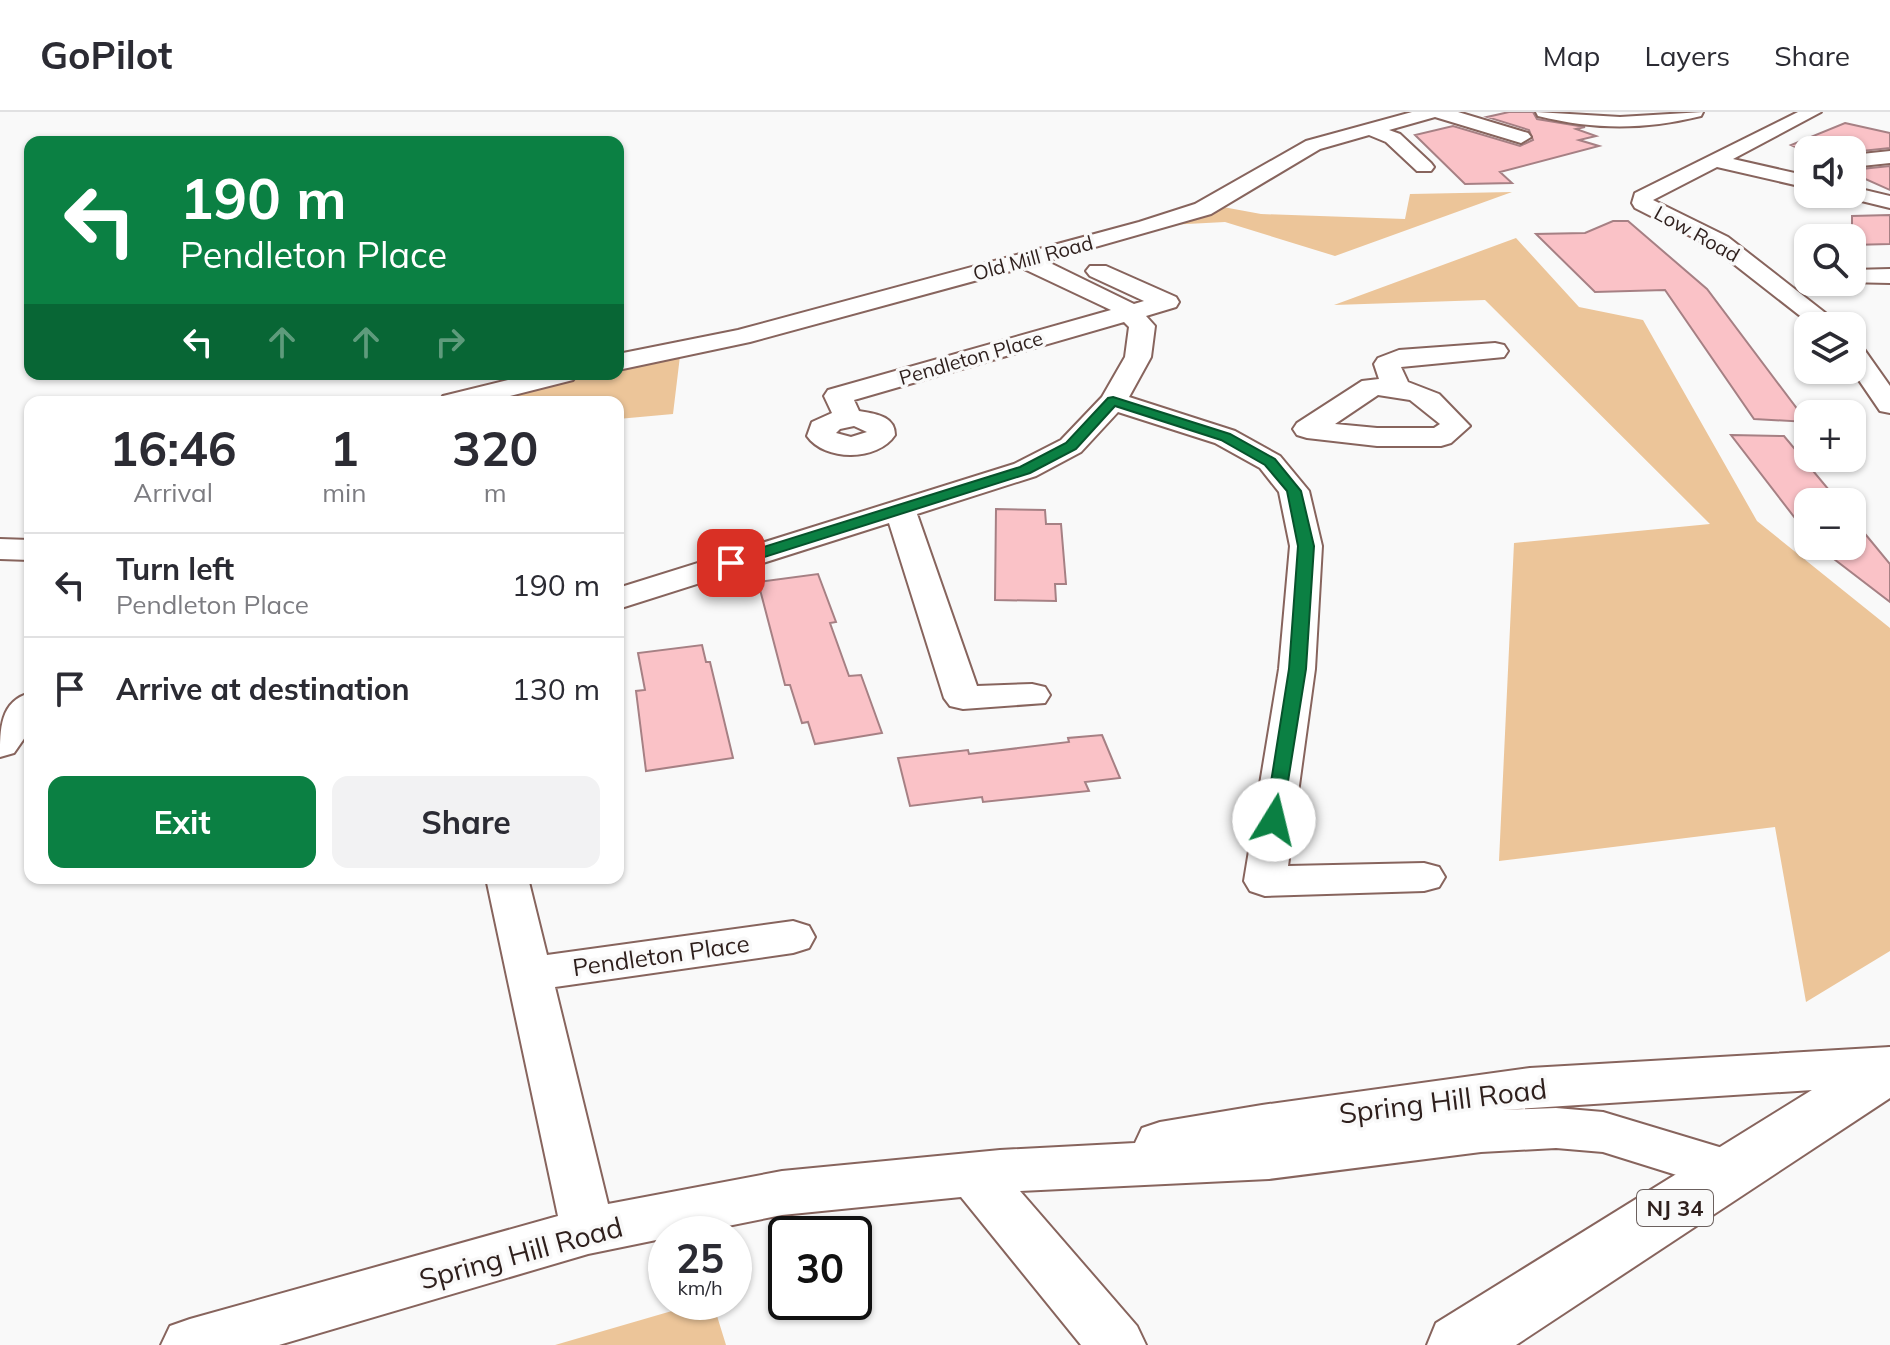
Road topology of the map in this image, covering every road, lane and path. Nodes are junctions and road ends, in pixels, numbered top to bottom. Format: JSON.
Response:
{"nodes":[{"id":1,"x":1435,"y":112,"type":"edge"},
{"id":2,"x":1545,"y":112,"type":"edge"},
{"id":3,"x":1694,"y":112,"type":"edge"},
{"id":4,"x":1812,"y":112,"type":"edge"},
{"id":5,"x":1370,"y":129,"type":"junction"},
{"id":6,"x":1521,"y":137,"type":"dead end"},
{"id":7,"x":1890,"y":157,"type":"edge"},
{"id":8,"x":1866,"y":160,"type":"edge"},
{"id":9,"x":1716,"y":161,"type":"junction"},
{"id":10,"x":1424,"y":167,"type":"dead end"},
{"id":11,"x":1794,"y":170,"type":"edge"},
{"id":12,"x":1776,"y":175,"type":"junction"},
{"id":13,"x":1794,"y":179,"type":"edge"},
{"id":14,"x":1866,"y":196,"type":"edge"},
{"id":15,"x":1890,"y":202,"type":"edge"},
{"id":16,"x":1024,"y":260,"type":"junction"},
{"id":17,"x":1089,"y":266,"type":"dead end"},
{"id":18,"x":1890,"y":276,"type":"edge"},
{"id":19,"x":1866,"y":277,"type":"edge"},
{"id":20,"x":1794,"y":278,"type":"edge"},
{"id":21,"x":1769,"y":279,"type":"junction"},
{"id":22,"x":1811,"y":312,"type":"edge"},
{"id":23,"x":1129,"y":314,"type":"junction"},
{"id":24,"x":1495,"y":351,"type":"dead end"},
{"id":25,"x":624,"y":361,"type":"edge"},
{"id":26,"x":1866,"y":371,"type":"edge"},
{"id":27,"x":540,"y":380,"type":"edge"},
{"id":28,"x":1396,"y":387,"type":"junction"},
{"id":29,"x":477,"y":396,"type":"edge"},
{"id":30,"x":1113,"y":401,"type":"junction"},
{"id":31,"x":1890,"y":405,"type":"edge"},
{"id":32,"x":848,"y":418,"type":"dead end"},
{"id":33,"x":1307,"y":429,"type":"junction"},
{"id":34,"x":1230,"y":440,"type":"junction"},
{"id":35,"x":900,"y":509,"type":"junction"},
{"id":36,"x":0,"y":549,"type":"edge"},
{"id":37,"x":24,"y":550,"type":"edge"},
{"id":38,"x":624,"y":597,"type":"edge"},
{"id":39,"x":1032,"y":695,"type":"dead end"},
{"id":40,"x":24,"y":712,"type":"edge"},
{"id":41,"x":0,"y":745,"type":"edge"},
{"id":42,"x":1424,"y":877,"type":"dead end"},
{"id":43,"x":508,"y":884,"type":"edge"},
{"id":44,"x":793,"y":937,"type":"dead end"},
{"id":45,"x":530,"y":974,"type":"junction"},
{"id":46,"x":1890,"y":1067,"type":"edge"},
{"id":47,"x":1731,"y":1171,"type":"junction"},
{"id":48,"x":987,"y":1173,"type":"junction"},
{"id":49,"x":588,"y":1231,"type":"junction"},
{"id":50,"x":190,"y":1345,"type":"edge"},
{"id":51,"x":1117,"y":1345,"type":"edge"},
{"id":52,"x":1460,"y":1345,"type":"edge"}],
"edges":[{"from":1,"to":5,"type":"street","name":"Old Mill Road"},
{"from":1,"to":6,"type":"street"},
{"from":2,"to":3,"type":"street"},
{"from":4,"to":9,"type":"street","name":"Low Road"},
{"from":5,"to":10,"type":"street"},
{"from":5,"to":16,"type":"street","name":"Old Mill Road"},
{"from":7,"to":8,"type":"street"},
{"from":9,"to":12,"type":"street"},
{"from":9,"to":21,"type":"street","name":"Low Road"},
{"from":11,"to":12,"type":"street"},
{"from":12,"to":13,"type":"street"},
{"from":14,"to":15,"type":"street"},
{"from":16,"to":23,"type":"street"},
{"from":16,"to":25,"type":"street","name":"Old Mill Road"},
{"from":17,"to":23,"type":"street","name":"Pendleton Place"},
{"from":18,"to":19,"type":"street"},
{"from":20,"to":21,"type":"street"},
{"from":21,"to":22,"type":"street","name":"Low Road"},
{"from":23,"to":30,"type":"street"},
{"from":23,"to":32,"type":"street","name":"Pendleton Place"},
{"from":24,"to":28,"type":"street"},
{"from":26,"to":31,"type":"street"},
{"from":27,"to":29,"type":"street"},
{"from":28,"to":33,"type":"street"},
{"from":28,"to":33,"type":"street"},
{"from":30,"to":34,"type":"street"},
{"from":30,"to":35,"type":"street"},
{"from":33,"to":34,"type":"street"},
{"from":34,"to":42,"type":"street"},
{"from":35,"to":38,"type":"street"},
{"from":35,"to":39,"type":"street"},
{"from":36,"to":37,"type":"street"},
{"from":40,"to":41,"type":"street"},
{"from":43,"to":45,"type":"street"},
{"from":44,"to":45,"type":"street","name":"Pendleton Place"},
{"from":45,"to":49,"type":"street"},
{"from":46,"to":47,"type":"main road","number":"NJ 34"},
{"from":46,"to":48,"type":"street","name":"Spring Hill Road"},
{"from":47,"to":48,"type":"street","name":"Spring Hill Road"},
{"from":47,"to":52,"type":"main road","number":"NJ 34"},
{"from":48,"to":49,"type":"street","name":"Spring Hill Road"},
{"from":48,"to":51,"type":"street"},
{"from":49,"to":50,"type":"street","name":"Spring Hill Road"}]}
